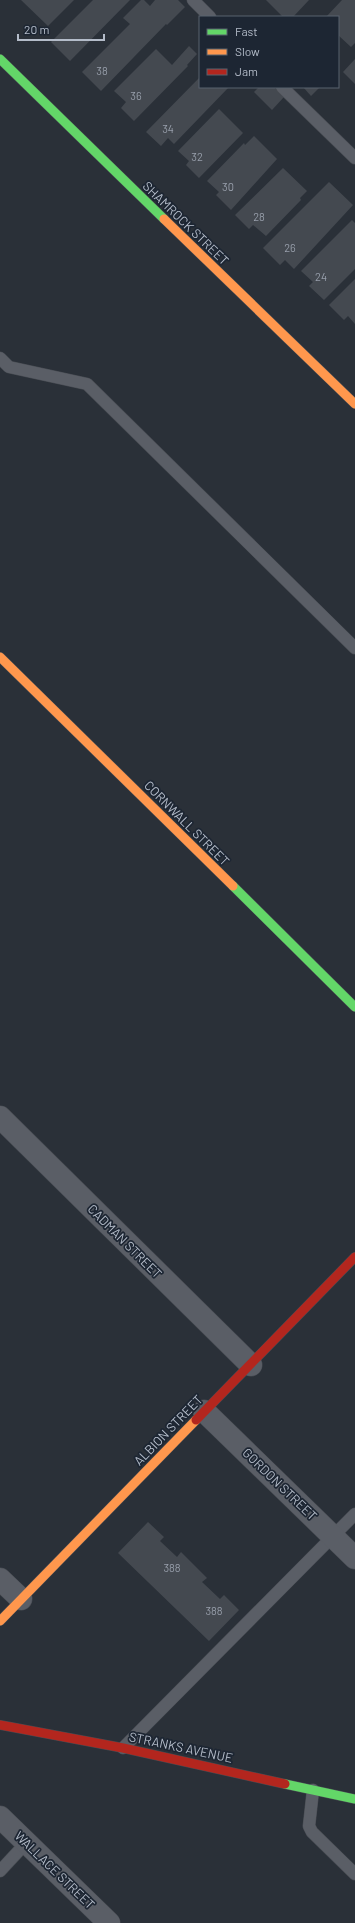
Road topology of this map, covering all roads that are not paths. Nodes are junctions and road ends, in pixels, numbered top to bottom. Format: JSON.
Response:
{"nodes":[{"id":1,"x":193,"y":0,"type":"edge"},
{"id":2,"x":209,"y":16,"type":"edge"},
{"id":3,"x":0,"y":59,"type":"edge"},
{"id":4,"x":283,"y":88,"type":"edge"},
{"id":5,"x":355,"y":158,"type":"edge"},
{"id":6,"x":0,"y":358,"type":"edge"},
{"id":7,"x":355,"y":404,"type":"edge"},
{"id":8,"x":355,"y":648,"type":"edge"},
{"id":9,"x":0,"y":657,"type":"edge"},
{"id":10,"x":355,"y":1007,"type":"edge"},
{"id":11,"x":0,"y":1117,"type":"edge"},
{"id":12,"x":355,"y":1257,"type":"edge"},
{"id":13,"x":251,"y":1365,"type":"junction"},
{"id":14,"x":204,"y":1411,"type":"junction"},
{"id":15,"x":355,"y":1514,"type":"edge"},
{"id":16,"x":333,"y":1536,"type":"junction"},
{"id":17,"x":355,"y":1558,"type":"edge"},
{"id":18,"x":0,"y":1579,"type":"edge"},
{"id":19,"x":21,"y":1600,"type":"junction"},
{"id":20,"x":0,"y":1621,"type":"edge"},
{"id":21,"x":0,"y":1725,"type":"edge"},
{"id":22,"x":123,"y":1748,"type":"junction"},
{"id":23,"x":313,"y":1790,"type":"junction"},
{"id":24,"x":355,"y":1799,"type":"edge"},
{"id":25,"x":0,"y":1817,"type":"edge"},
{"id":26,"x":26,"y":1843,"type":"junction"},
{"id":27,"x":0,"y":1871,"type":"edge"},
{"id":28,"x":355,"y":1874,"type":"edge"},
{"id":29,"x":110,"y":1923,"type":"edge"}],
"edges":[{"from":1,"to":2,"type":"lane"},
{"from":3,"to":7,"type":"street","name":"SHAMROCK STREET"},
{"from":4,"to":5,"type":"lane"},
{"from":6,"to":8,"type":"lane"},
{"from":9,"to":10,"type":"street","name":"CORNWALL STREET"},
{"from":11,"to":13,"type":"street","name":"CADMAN STREET"},
{"from":12,"to":13,"type":"street","name":"ALBION STREET"},
{"from":13,"to":14,"type":"street","name":"ALBION STREET"},
{"from":14,"to":16,"type":"street","name":"GORDON STREET"},
{"from":14,"to":19,"type":"street","name":"ALBION STREET"},
{"from":15,"to":16,"type":"lane"},
{"from":16,"to":17,"type":"street","name":"GORDON STREET"},
{"from":16,"to":22,"type":"lane"},
{"from":18,"to":19,"type":"street"},
{"from":19,"to":20,"type":"street","name":"ALBION STREET"},
{"from":21,"to":22,"type":"street","name":"STRANKS AVENUE"},
{"from":22,"to":23,"type":"street","name":"STRANKS AVENUE"},
{"from":23,"to":24,"type":"street","name":"STRANKS AVENUE"},
{"from":23,"to":28,"type":"lane"},
{"from":25,"to":26,"type":"street","name":"WALLACE STREET"},
{"from":26,"to":27,"type":"lane"},
{"from":26,"to":29,"type":"street","name":"WALLACE STREET"}]}
